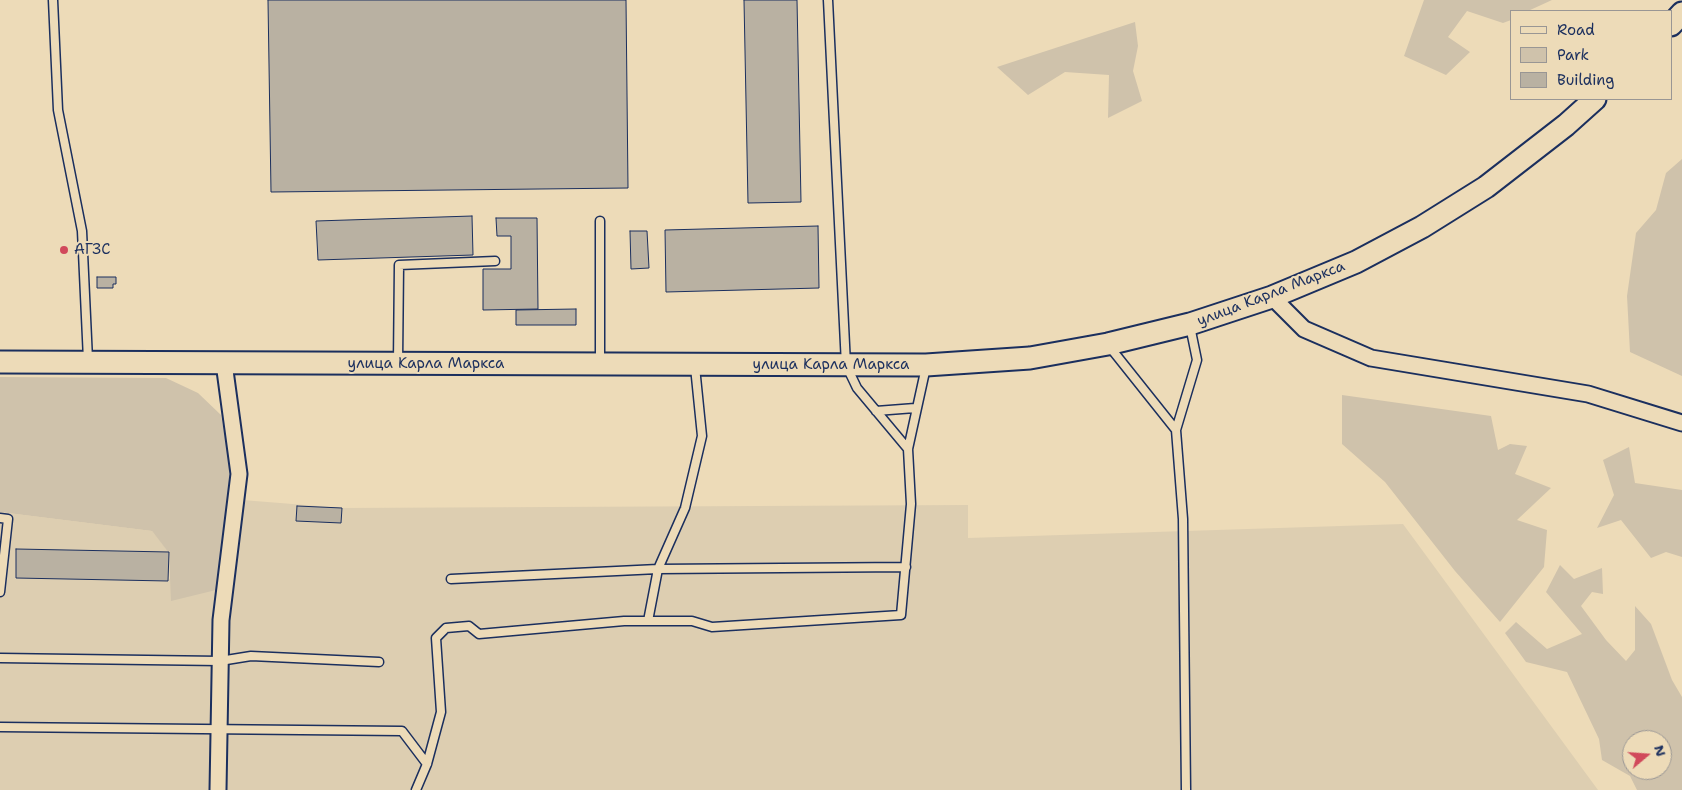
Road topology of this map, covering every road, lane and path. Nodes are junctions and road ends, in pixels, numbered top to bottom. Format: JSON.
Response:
{"nodes":[{"id":1,"x":53,"y":0,"type":"edge"},
{"id":2,"x":828,"y":0,"type":"edge"},
{"id":3,"x":1682,"y":13,"type":"edge"},
{"id":4,"x":1672,"y":25,"type":"edge"},
{"id":5,"x":1594,"y":100,"type":"edge"},
{"id":6,"x":600,"y":221,"type":"dead end"},
{"id":7,"x":495,"y":261,"type":"dead end"},
{"id":8,"x":1272,"y":296,"type":"junction"},
{"id":9,"x":1190,"y":324,"type":"junction"},
{"id":10,"x":1108,"y":344,"type":"junction"},
{"id":11,"x":0,"y":362,"type":"edge"},
{"id":12,"x":88,"y":363,"type":"junction"},
{"id":13,"x":224,"y":363,"type":"junction"},
{"id":14,"x":398,"y":364,"type":"junction"},
{"id":15,"x":600,"y":364,"type":"junction"},
{"id":16,"x":695,"y":365,"type":"junction"},
{"id":17,"x":846,"y":365,"type":"junction"},
{"id":18,"x":926,"y":365,"type":"junction"},
{"id":19,"x":916,"y":408,"type":"junction"},
{"id":20,"x":876,"y":411,"type":"junction"},
{"id":21,"x":1682,"y":422,"type":"edge"},
{"id":22,"x":1176,"y":430,"type":"junction"},
{"id":23,"x":908,"y":449,"type":"junction"},
{"id":24,"x":0,"y":518,"type":"edge"},
{"id":25,"x":906,"y":567,"type":"junction"},
{"id":26,"x":658,"y":569,"type":"junction"},
{"id":27,"x":451,"y":579,"type":"dead end"},
{"id":28,"x":0,"y":592,"type":"edge"},
{"id":29,"x":648,"y":621,"type":"junction"},
{"id":30,"x":0,"y":658,"type":"edge"},
{"id":31,"x":220,"y":661,"type":"junction"},
{"id":32,"x":379,"y":662,"type":"dead end"},
{"id":33,"x":0,"y":727,"type":"edge"},
{"id":34,"x":219,"y":729,"type":"junction"},
{"id":35,"x":428,"y":764,"type":"junction"},
{"id":36,"x":218,"y":790,"type":"edge"},
{"id":37,"x":416,"y":790,"type":"edge"},
{"id":38,"x":1186,"y":790,"type":"edge"}],
"edges":[{"from":1,"to":12,"type":"lane"},
{"from":2,"to":17,"type":"lane"},
{"from":3,"to":4,"type":"main road"},
{"from":5,"to":8,"type":"main road","name":"улица Карла Маркса"},
{"from":6,"to":15,"type":"lane"},
{"from":7,"to":14,"type":"lane"},
{"from":8,"to":9,"type":"main road","name":"улица Карла Маркса"},
{"from":8,"to":21,"type":"street"},
{"from":9,"to":10,"type":"main road","name":"улица Карла Маркса"},
{"from":9,"to":22,"type":"lane"},
{"from":10,"to":18,"type":"main road","name":"улица Карла Маркса"},
{"from":10,"to":22,"type":"lane"},
{"from":11,"to":12,"type":"main road","name":"улица Карла Маркса"},
{"from":12,"to":13,"type":"main road","name":"улица Карла Маркса"},
{"from":13,"to":14,"type":"main road","name":"улица Карла Маркса"},
{"from":13,"to":31,"type":"street"},
{"from":14,"to":15,"type":"main road","name":"улица Карла Маркса"},
{"from":15,"to":16,"type":"main road","name":"улица Карла Маркса"},
{"from":16,"to":17,"type":"main road","name":"улица Карла Маркса"},
{"from":16,"to":26,"type":"lane"},
{"from":17,"to":18,"type":"main road","name":"улица Карла Маркса"},
{"from":17,"to":20,"type":"lane"},
{"from":18,"to":19,"type":"lane"},
{"from":19,"to":20,"type":"lane"},
{"from":19,"to":23,"type":"lane"},
{"from":20,"to":23,"type":"lane"},
{"from":22,"to":38,"type":"lane"},
{"from":23,"to":25,"type":"lane"},
{"from":24,"to":28,"type":"lane"},
{"from":25,"to":26,"type":"lane"},
{"from":25,"to":29,"type":"lane"},
{"from":26,"to":27,"type":"lane"},
{"from":26,"to":29,"type":"lane"},
{"from":29,"to":35,"type":"lane"},
{"from":30,"to":31,"type":"lane"},
{"from":31,"to":32,"type":"lane"},
{"from":31,"to":34,"type":"street"},
{"from":33,"to":34,"type":"lane"},
{"from":34,"to":35,"type":"lane"},
{"from":34,"to":36,"type":"street"},
{"from":35,"to":37,"type":"lane"}]}
